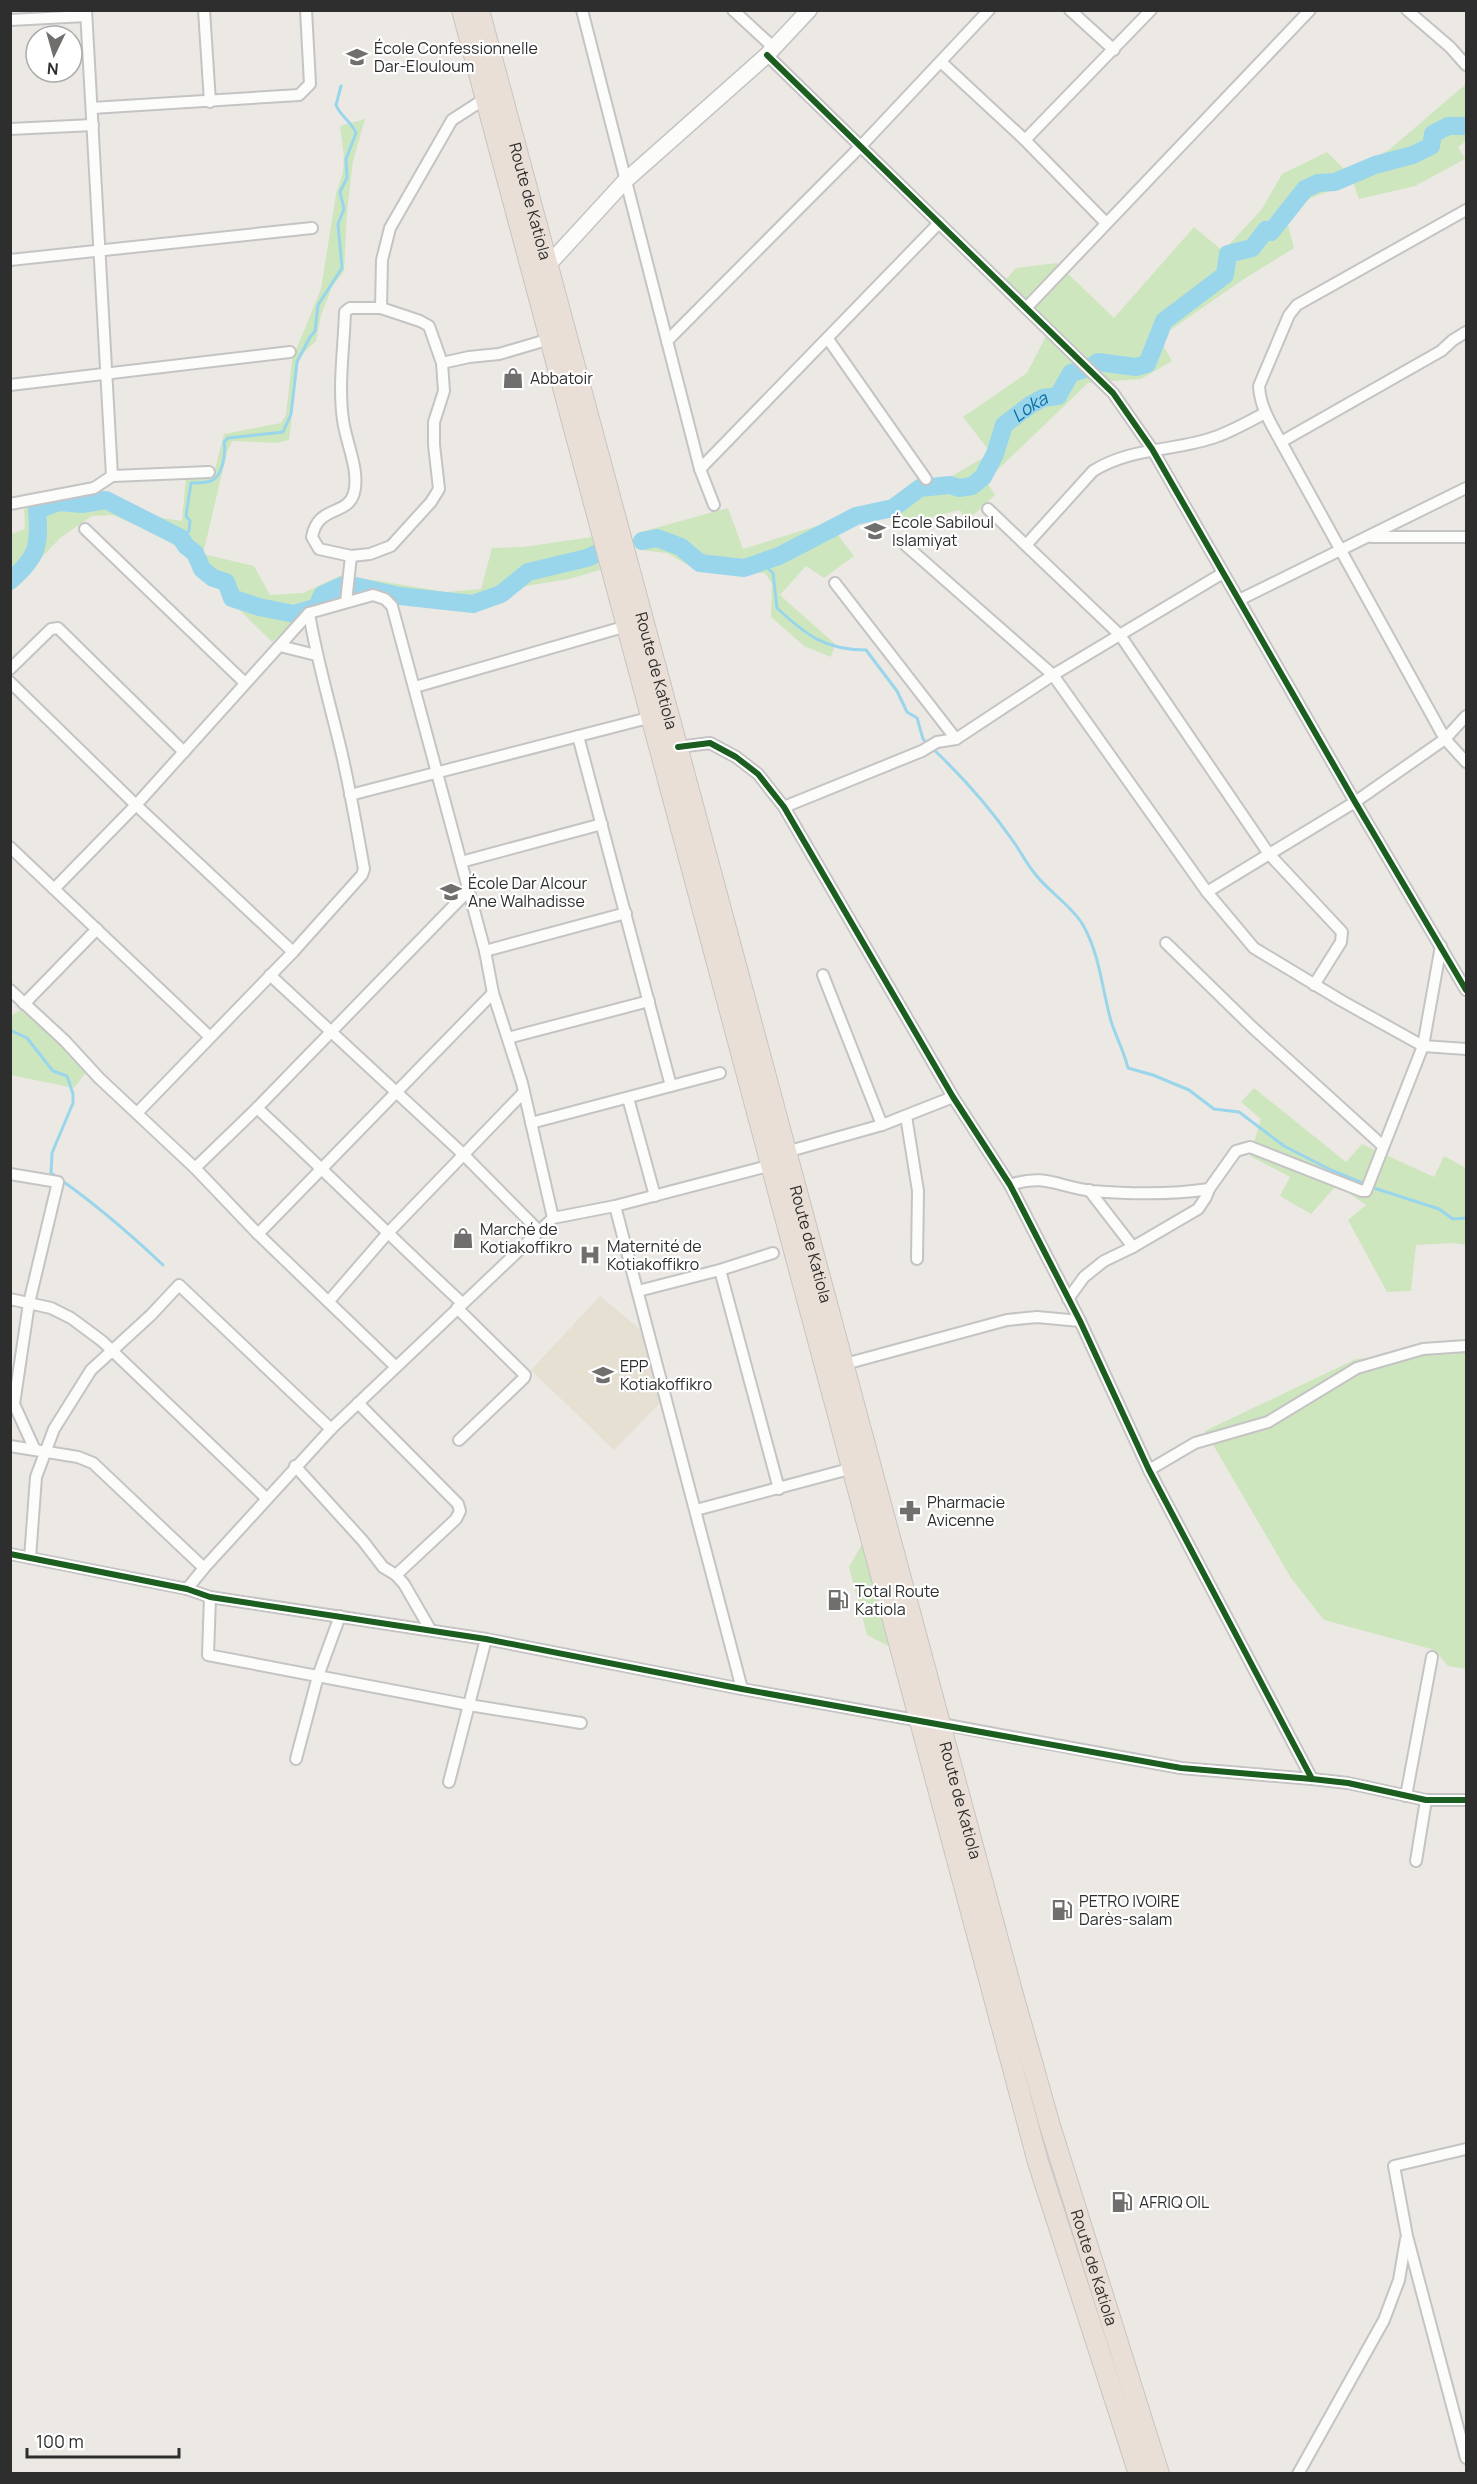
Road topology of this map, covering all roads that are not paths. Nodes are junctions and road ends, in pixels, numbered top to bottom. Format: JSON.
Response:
{"nodes":[{"id":1,"x":204,"y":10,"type":"edge"},
{"id":2,"x":306,"y":10,"type":"edge"},
{"id":3,"x":462,"y":10,"type":"edge"},
{"id":4,"x":478,"y":10,"type":"edge"},
{"id":5,"x":582,"y":10,"type":"edge"},
{"id":6,"x":733,"y":10,"type":"edge"},
{"id":7,"x":809,"y":10,"type":"edge"},
{"id":8,"x":988,"y":10,"type":"edge"},
{"id":9,"x":1070,"y":10,"type":"edge"},
{"id":10,"x":1150,"y":10,"type":"edge"},
{"id":11,"x":1310,"y":10,"type":"edge"},
{"id":12,"x":1407,"y":10,"type":"edge"},
{"id":13,"x":86,"y":13,"type":"edge"},
{"id":14,"x":10,"y":20,"type":"edge"},
{"id":15,"x":770,"y":51,"type":"junction"},
{"id":16,"x":1114,"y":51,"type":"junction"},
{"id":17,"x":940,"y":62,"type":"junction"},
{"id":18,"x":1467,"y":65,"type":"edge"},
{"id":19,"x":486,"y":98,"type":"junction"},
{"id":20,"x":210,"y":102,"type":"junction"},
{"id":21,"x":92,"y":108,"type":"junction"},
{"id":22,"x":93,"y":125,"type":"junction"},
{"id":23,"x":10,"y":129,"type":"edge"},
{"id":24,"x":1025,"y":140,"type":"junction"},
{"id":25,"x":861,"y":146,"type":"junction"},
{"id":26,"x":625,"y":181,"type":"junction"},
{"id":27,"x":1467,"y":210,"type":"edge"},
{"id":28,"x":939,"y":223,"type":"junction"},
{"id":29,"x":1106,"y":224,"type":"junction"},
{"id":30,"x":312,"y":228,"type":"dead end"},
{"id":31,"x":100,"y":251,"type":"junction"},
{"id":32,"x":10,"y":260,"type":"edge"},
{"id":33,"x":548,"y":265,"type":"junction"},
{"id":34,"x":1027,"y":307,"type":"junction"},
{"id":35,"x":381,"y":308,"type":"junction"},
{"id":36,"x":1467,"y":332,"type":"edge"},
{"id":37,"x":550,"y":339,"type":"junction"},
{"id":38,"x":828,"y":339,"type":"junction"},
{"id":39,"x":668,"y":341,"type":"junction"},
{"id":40,"x":290,"y":352,"type":"dead end"},
{"id":41,"x":442,"y":363,"type":"junction"},
{"id":42,"x":106,"y":374,"type":"junction"},
{"id":43,"x":10,"y":386,"type":"edge"},
{"id":44,"x":1265,"y":413,"type":"junction"},
{"id":45,"x":1281,"y":442,"type":"junction"},
{"id":46,"x":1152,"y":449,"type":"junction"},
{"id":47,"x":700,"y":469,"type":"junction"},
{"id":48,"x":209,"y":472,"type":"dead end"},
{"id":49,"x":112,"y":476,"type":"junction"},
{"id":50,"x":926,"y":479,"type":"dead end"},
{"id":51,"x":1467,"y":488,"type":"edge"},
{"id":52,"x":10,"y":504,"type":"edge"},
{"id":53,"x":714,"y":505,"type":"dead end"},
{"id":54,"x":988,"y":509,"type":"dead end"},
{"id":55,"x":85,"y":529,"type":"dead end"},
{"id":56,"x":1367,"y":537,"type":"junction"},
{"id":57,"x":1467,"y":537,"type":"edge"},
{"id":58,"x":903,"y":542,"type":"dead end"},
{"id":59,"x":1026,"y":545,"type":"junction"},
{"id":60,"x":1341,"y":549,"type":"junction"},
{"id":61,"x":351,"y":556,"type":"junction"},
{"id":62,"x":1223,"y":573,"type":"junction"},
{"id":63,"x":835,"y":583,"type":"dead end"},
{"id":64,"x":1239,"y":600,"type":"junction"},
{"id":65,"x":346,"y":602,"type":"junction"},
{"id":66,"x":309,"y":614,"type":"junction"},
{"id":67,"x":627,"y":626,"type":"junction"},
{"id":68,"x":1120,"y":635,"type":"junction"},
{"id":69,"x":280,"y":646,"type":"junction"},
{"id":70,"x":316,"y":655,"type":"junction"},
{"id":71,"x":10,"y":669,"type":"edge"},
{"id":72,"x":1053,"y":675,"type":"junction"},
{"id":73,"x":10,"y":682,"type":"edge"},
{"id":74,"x":245,"y":683,"type":"junction"},
{"id":75,"x":415,"y":687,"type":"junction"},
{"id":76,"x":1467,"y":716,"type":"edge"},
{"id":77,"x":652,"y":717,"type":"junction"},
{"id":78,"x":578,"y":736,"type":"junction"},
{"id":79,"x":956,"y":739,"type":"junction"},
{"id":80,"x":1445,"y":739,"type":"junction"},
{"id":81,"x":678,"y":747,"type":"junction"},
{"id":82,"x":184,"y":752,"type":"junction"},
{"id":83,"x":1467,"y":762,"type":"edge"},
{"id":84,"x":437,"y":774,"type":"junction"},
{"id":85,"x":350,"y":795,"type":"junction"},
{"id":86,"x":1355,"y":802,"type":"junction"},
{"id":87,"x":136,"y":805,"type":"junction"},
{"id":88,"x":784,"y":807,"type":"junction"},
{"id":89,"x":602,"y":824,"type":"junction"},
{"id":90,"x":10,"y":847,"type":"edge"},
{"id":91,"x":1269,"y":854,"type":"junction"},
{"id":92,"x":461,"y":862,"type":"junction"},
{"id":93,"x":54,"y":889,"type":"junction"},
{"id":94,"x":468,"y":891,"type":"junction"},
{"id":95,"x":1207,"y":892,"type":"junction"},
{"id":96,"x":626,"y":914,"type":"junction"},
{"id":97,"x":97,"y":929,"type":"junction"},
{"id":98,"x":1166,"y":943,"type":"dead end"},
{"id":99,"x":1441,"y":946,"type":"junction"},
{"id":100,"x":293,"y":951,"type":"junction"},
{"id":101,"x":485,"y":951,"type":"junction"},
{"id":102,"x":270,"y":975,"type":"junction"},
{"id":103,"x":823,"y":975,"type":"dead end"},
{"id":104,"x":1314,"y":985,"type":"junction"},
{"id":105,"x":10,"y":990,"type":"edge"},
{"id":106,"x":1467,"y":990,"type":"edge"},
{"id":107,"x":493,"y":993,"type":"junction"},
{"id":108,"x":650,"y":1001,"type":"junction"},
{"id":109,"x":24,"y":1004,"type":"junction"},
{"id":110,"x":331,"y":1033,"type":"junction"},
{"id":111,"x":210,"y":1037,"type":"junction"},
{"id":112,"x":508,"y":1038,"type":"junction"},
{"id":113,"x":1423,"y":1046,"type":"junction"},
{"id":114,"x":1467,"y":1049,"type":"edge"},
{"id":115,"x":720,"y":1073,"type":"dead end"},
{"id":116,"x":672,"y":1086,"type":"junction"},
{"id":117,"x":524,"y":1092,"type":"junction"},
{"id":118,"x":396,"y":1093,"type":"junction"},
{"id":119,"x":953,"y":1097,"type":"junction"},
{"id":120,"x":628,"y":1098,"type":"junction"},
{"id":121,"x":258,"y":1108,"type":"junction"},
{"id":122,"x":138,"y":1112,"type":"junction"},
{"id":123,"x":906,"y":1116,"type":"junction"},
{"id":124,"x":531,"y":1123,"type":"junction"},
{"id":125,"x":882,"y":1125,"type":"junction"},
{"id":126,"x":1383,"y":1146,"type":"junction"},
{"id":127,"x":786,"y":1152,"type":"junction"},
{"id":128,"x":463,"y":1155,"type":"junction"},
{"id":129,"x":772,"y":1165,"type":"junction"},
{"id":130,"x":195,"y":1168,"type":"junction"},
{"id":131,"x":322,"y":1168,"type":"junction"},
{"id":132,"x":10,"y":1174,"type":"edge"},
{"id":133,"x":1010,"y":1185,"type":"junction"},
{"id":134,"x":1209,"y":1189,"type":"junction"},
{"id":135,"x":1089,"y":1190,"type":"junction"},
{"id":136,"x":655,"y":1196,"type":"junction"},
{"id":137,"x":615,"y":1206,"type":"junction"},
{"id":138,"x":553,"y":1218,"type":"junction"},
{"id":139,"x":539,"y":1231,"type":"junction"},
{"id":140,"x":258,"y":1234,"type":"junction"},
{"id":141,"x":387,"y":1234,"type":"junction"},
{"id":142,"x":1133,"y":1246,"type":"junction"},
{"id":143,"x":773,"y":1253,"type":"dead end"},
{"id":144,"x":917,"y":1259,"type":"dead end"},
{"id":145,"x":720,"y":1270,"type":"junction"},
{"id":146,"x":638,"y":1291,"type":"junction"},
{"id":147,"x":10,"y":1299,"type":"edge"},
{"id":148,"x":1068,"y":1299,"type":"junction"},
{"id":149,"x":329,"y":1301,"type":"junction"},
{"id":150,"x":29,"y":1303,"type":"junction"},
{"id":151,"x":460,"y":1306,"type":"junction"},
{"id":152,"x":1080,"y":1321,"type":"junction"},
{"id":153,"x":1467,"y":1346,"type":"edge"},
{"id":154,"x":112,"y":1350,"type":"junction"},
{"id":155,"x":845,"y":1364,"type":"junction"},
{"id":156,"x":395,"y":1366,"type":"junction"},
{"id":157,"x":358,"y":1403,"type":"junction"},
{"id":158,"x":331,"y":1429,"type":"junction"},
{"id":159,"x":459,"y":1440,"type":"dead end"},
{"id":160,"x":10,"y":1446,"type":"edge"},
{"id":161,"x":40,"y":1450,"type":"junction"},
{"id":162,"x":295,"y":1466,"type":"junction"},
{"id":163,"x":853,"y":1468,"type":"junction"},
{"id":164,"x":1149,"y":1470,"type":"junction"},
{"id":165,"x":779,"y":1489,"type":"junction"},
{"id":166,"x":266,"y":1498,"type":"junction"},
{"id":167,"x":696,"y":1510,"type":"junction"},
{"id":168,"x":10,"y":1554,"type":"edge"},
{"id":169,"x":30,"y":1558,"type":"junction"},
{"id":170,"x":204,"y":1568,"type":"junction"},
{"id":171,"x":396,"y":1575,"type":"junction"},
{"id":172,"x":187,"y":1589,"type":"junction"},
{"id":173,"x":210,"y":1597,"type":"junction"},
{"id":174,"x":340,"y":1616,"type":"junction"},
{"id":175,"x":430,"y":1629,"type":"junction"},
{"id":176,"x":486,"y":1639,"type":"junction"},
{"id":177,"x":1432,"y":1657,"type":"dead end"},
{"id":178,"x":318,"y":1676,"type":"junction"},
{"id":179,"x":742,"y":1689,"type":"junction"},
{"id":180,"x":469,"y":1705,"type":"junction"},
{"id":181,"x":922,"y":1721,"type":"junction"},
{"id":182,"x":581,"y":1723,"type":"dead end"},
{"id":183,"x":942,"y":1724,"type":"junction"},
{"id":184,"x":296,"y":1759,"type":"dead end"},
{"id":185,"x":1312,"y":1779,"type":"junction"},
{"id":186,"x":449,"y":1782,"type":"dead end"},
{"id":187,"x":1406,"y":1796,"type":"junction"},
{"id":188,"x":1426,"y":1800,"type":"junction"},
{"id":189,"x":1467,"y":1800,"type":"edge"},
{"id":190,"x":1416,"y":1861,"type":"dead end"},
{"id":191,"x":1467,"y":2149,"type":"edge"},
{"id":192,"x":1407,"y":2236,"type":"junction"},
{"id":193,"x":1464,"y":2438,"type":"edge"},
{"id":194,"x":1467,"y":2458,"type":"edge"},
{"id":195,"x":1139,"y":2474,"type":"edge"},
{"id":196,"x":1159,"y":2474,"type":"edge"},
{"id":197,"x":1298,"y":2474,"type":"edge"}],
"edges":[{"from":1,"to":20,"type":"street"},
{"from":2,"to":20,"type":"street"},
{"from":3,"to":19,"type":"highway","name":"Route de Katiola"},
{"from":4,"to":33,"type":"highway","name":"Route de Katiola"},
{"from":5,"to":26,"type":"street"},
{"from":6,"to":15,"type":"street"},
{"from":7,"to":15,"type":"street"},
{"from":8,"to":17,"type":"street"},
{"from":9,"to":16,"type":"street"},
{"from":10,"to":16,"type":"street"},
{"from":11,"to":29,"type":"street"},
{"from":12,"to":18,"type":"street"},
{"from":13,"to":14,"type":"street"},
{"from":13,"to":21,"type":"street"},
{"from":15,"to":25,"type":"street"},
{"from":15,"to":26,"type":"street"},
{"from":16,"to":24,"type":"street"},
{"from":17,"to":24,"type":"street"},
{"from":17,"to":25,"type":"street"},
{"from":19,"to":35,"type":"street"},
{"from":19,"to":37,"type":"highway","name":"Route de Katiola"},
{"from":20,"to":21,"type":"street"},
{"from":21,"to":22,"type":"street"},
{"from":22,"to":23,"type":"street"},
{"from":22,"to":31,"type":"street"},
{"from":24,"to":29,"type":"street"},
{"from":25,"to":28,"type":"street"},
{"from":25,"to":39,"type":"street"},
{"from":26,"to":33,"type":"street"},
{"from":26,"to":39,"type":"street"},
{"from":27,"to":44,"type":"street"},
{"from":28,"to":34,"type":"street"},
{"from":28,"to":38,"type":"street"},
{"from":29,"to":34,"type":"street"},
{"from":30,"to":31,"type":"street"},
{"from":31,"to":32,"type":"street"},
{"from":31,"to":42,"type":"street"},
{"from":33,"to":81,"type":"highway","name":"Route de Katiola"},
{"from":34,"to":46,"type":"street"},
{"from":35,"to":41,"type":"street"},
{"from":35,"to":61,"type":"street"},
{"from":36,"to":45,"type":"street"},
{"from":37,"to":41,"type":"street"},
{"from":37,"to":67,"type":"highway","name":"Route de Katiola"},
{"from":38,"to":47,"type":"street"},
{"from":38,"to":50,"type":"street"},
{"from":39,"to":47,"type":"street"},
{"from":40,"to":42,"type":"street"},
{"from":41,"to":61,"type":"street"},
{"from":42,"to":43,"type":"street"},
{"from":42,"to":49,"type":"street"},
{"from":44,"to":45,"type":"street"},
{"from":44,"to":46,"type":"street"},
{"from":45,"to":60,"type":"street"},
{"from":46,"to":59,"type":"street"},
{"from":46,"to":62,"type":"street"},
{"from":47,"to":53,"type":"street"},
{"from":48,"to":49,"type":"street"},
{"from":49,"to":52,"type":"street"},
{"from":51,"to":56,"type":"street"},
{"from":54,"to":59,"type":"street"},
{"from":55,"to":74,"type":"street"},
{"from":56,"to":57,"type":"street"},
{"from":56,"to":60,"type":"street"},
{"from":58,"to":72,"type":"street"},
{"from":59,"to":68,"type":"street"},
{"from":60,"to":64,"type":"street"},
{"from":60,"to":80,"type":"street"},
{"from":61,"to":65,"type":"street"},
{"from":62,"to":64,"type":"street"},
{"from":62,"to":68,"type":"street"},
{"from":63,"to":79,"type":"street"},
{"from":64,"to":86,"type":"street"},
{"from":65,"to":66,"type":"street"},
{"from":65,"to":75,"type":"street"},
{"from":66,"to":69,"type":"street"},
{"from":66,"to":70,"type":"street"},
{"from":67,"to":75,"type":"street"},
{"from":67,"to":77,"type":"highway","name":"Route de Katiola"},
{"from":68,"to":72,"type":"street"},
{"from":68,"to":91,"type":"street"},
{"from":69,"to":70,"type":"street"},
{"from":69,"to":74,"type":"street"},
{"from":70,"to":85,"type":"street"},
{"from":71,"to":82,"type":"street"},
{"from":72,"to":79,"type":"street"},
{"from":72,"to":95,"type":"street"},
{"from":73,"to":87,"type":"street"},
{"from":74,"to":82,"type":"street"},
{"from":75,"to":84,"type":"street"},
{"from":76,"to":80,"type":"street"},
{"from":77,"to":78,"type":"street"},
{"from":77,"to":129,"type":"highway","name":"Route de Katiola"},
{"from":78,"to":84,"type":"street"},
{"from":78,"to":89,"type":"street"},
{"from":79,"to":88,"type":"street"},
{"from":80,"to":83,"type":"street"},
{"from":80,"to":86,"type":"street"},
{"from":81,"to":88,"type":"street"},
{"from":81,"to":127,"type":"highway","name":"Route de Katiola"},
{"from":82,"to":87,"type":"street"},
{"from":84,"to":85,"type":"street"},
{"from":84,"to":92,"type":"street"},
{"from":85,"to":100,"type":"street"},
{"from":86,"to":91,"type":"street"},
{"from":86,"to":99,"type":"street"},
{"from":87,"to":93,"type":"street"},
{"from":87,"to":100,"type":"street"},
{"from":88,"to":119,"type":"street"},
{"from":89,"to":92,"type":"street"},
{"from":89,"to":96,"type":"street"},
{"from":90,"to":93,"type":"street"},
{"from":91,"to":95,"type":"street"},
{"from":91,"to":104,"type":"street"},
{"from":92,"to":94,"type":"street"},
{"from":93,"to":97,"type":"street"},
{"from":94,"to":101,"type":"street"},
{"from":94,"to":110,"type":"street"},
{"from":95,"to":104,"type":"street"},
{"from":96,"to":101,"type":"street"},
{"from":96,"to":108,"type":"street"},
{"from":97,"to":109,"type":"street"},
{"from":97,"to":111,"type":"street"},
{"from":98,"to":126,"type":"street"},
{"from":99,"to":106,"type":"street"},
{"from":99,"to":113,"type":"street"},
{"from":100,"to":102,"type":"street"},
{"from":101,"to":107,"type":"street"},
{"from":102,"to":110,"type":"street"},
{"from":102,"to":111,"type":"street"},
{"from":103,"to":125,"type":"street"},
{"from":104,"to":113,"type":"street"},
{"from":105,"to":109,"type":"street"},
{"from":107,"to":112,"type":"street"},
{"from":107,"to":118,"type":"street"},
{"from":108,"to":112,"type":"street"},
{"from":108,"to":116,"type":"street"},
{"from":109,"to":122,"type":"street"},
{"from":110,"to":118,"type":"street"},
{"from":110,"to":121,"type":"street"},
{"from":111,"to":122,"type":"street"},
{"from":112,"to":117,"type":"street"},
{"from":113,"to":114,"type":"street"},
{"from":113,"to":126,"type":"street"},
{"from":115,"to":116,"type":"street"},
{"from":116,"to":120,"type":"street"},
{"from":117,"to":124,"type":"street"},
{"from":117,"to":128,"type":"street"},
{"from":118,"to":128,"type":"street"},
{"from":118,"to":131,"type":"street"},
{"from":119,"to":123,"type":"street"},
{"from":119,"to":133,"type":"street"},
{"from":120,"to":124,"type":"street"},
{"from":120,"to":136,"type":"street"},
{"from":121,"to":130,"type":"street"},
{"from":121,"to":131,"type":"street"},
{"from":122,"to":130,"type":"street"},
{"from":123,"to":125,"type":"street"},
{"from":123,"to":144,"type":"street"},
{"from":124,"to":138,"type":"street"},
{"from":125,"to":127,"type":"street"},
{"from":126,"to":134,"type":"street"},
{"from":127,"to":155,"type":"highway","name":"Route de Katiola"},
{"from":128,"to":139,"type":"street"},
{"from":128,"to":141,"type":"street"},
{"from":129,"to":136,"type":"street"},
{"from":129,"to":163,"type":"highway","name":"Route de Katiola"},
{"from":130,"to":140,"type":"street"},
{"from":131,"to":140,"type":"street"},
{"from":131,"to":141,"type":"street"},
{"from":132,"to":150,"type":"street"},
{"from":133,"to":135,"type":"street"},
{"from":133,"to":148,"type":"street"},
{"from":134,"to":135,"type":"street"},
{"from":134,"to":142,"type":"street"},
{"from":135,"to":142,"type":"street"},
{"from":136,"to":137,"type":"street"},
{"from":137,"to":138,"type":"street"},
{"from":137,"to":146,"type":"street"},
{"from":138,"to":139,"type":"street"},
{"from":139,"to":151,"type":"street"},
{"from":140,"to":149,"type":"street"},
{"from":141,"to":149,"type":"street"},
{"from":141,"to":151,"type":"street"},
{"from":142,"to":148,"type":"street"},
{"from":143,"to":145,"type":"street"},
{"from":145,"to":146,"type":"street"},
{"from":145,"to":165,"type":"street"},
{"from":146,"to":167,"type":"street"},
{"from":147,"to":150,"type":"street"},
{"from":148,"to":152,"type":"street"},
{"from":149,"to":156,"type":"street"},
{"from":150,"to":154,"type":"street"},
{"from":150,"to":161,"type":"street"},
{"from":151,"to":156,"type":"street"},
{"from":151,"to":159,"type":"street"},
{"from":152,"to":155,"type":"street"},
{"from":152,"to":164,"type":"street"},
{"from":153,"to":164,"type":"street"},
{"from":154,"to":158,"type":"street"},
{"from":154,"to":161,"type":"street"},
{"from":154,"to":166,"type":"street"},
{"from":155,"to":183,"type":"highway","name":"Route de Katiola"},
{"from":156,"to":157,"type":"street"},
{"from":157,"to":158,"type":"street"},
{"from":157,"to":171,"type":"street"},
{"from":158,"to":162,"type":"street"},
{"from":160,"to":161,"type":"street"},
{"from":161,"to":169,"type":"street"},
{"from":161,"to":170,"type":"street"},
{"from":162,"to":166,"type":"street"},
{"from":162,"to":171,"type":"street"},
{"from":163,"to":165,"type":"street"},
{"from":163,"to":181,"type":"highway","name":"Route de Katiola"},
{"from":164,"to":185,"type":"street"},
{"from":165,"to":167,"type":"street"},
{"from":166,"to":170,"type":"street"},
{"from":167,"to":179,"type":"street"},
{"from":168,"to":169,"type":"street"},
{"from":169,"to":172,"type":"street"},
{"from":170,"to":172,"type":"street"},
{"from":171,"to":175,"type":"street"},
{"from":172,"to":173,"type":"street"},
{"from":173,"to":174,"type":"street"},
{"from":173,"to":178,"type":"street"},
{"from":174,"to":175,"type":"street"},
{"from":174,"to":178,"type":"street"},
{"from":175,"to":176,"type":"street"},
{"from":176,"to":179,"type":"street"},
{"from":176,"to":180,"type":"street"},
{"from":177,"to":187,"type":"street"},
{"from":178,"to":180,"type":"street"},
{"from":178,"to":184,"type":"street"},
{"from":179,"to":181,"type":"street"},
{"from":180,"to":182,"type":"street"},
{"from":180,"to":186,"type":"street"},
{"from":181,"to":183,"type":"street"},
{"from":181,"to":195,"type":"highway","name":"Route de Katiola"},
{"from":183,"to":185,"type":"street"},
{"from":183,"to":196,"type":"highway","name":"Route de Katiola"},
{"from":185,"to":187,"type":"street"},
{"from":187,"to":188,"type":"street"},
{"from":188,"to":189,"type":"street"},
{"from":188,"to":190,"type":"street"},
{"from":191,"to":192,"type":"street"},
{"from":192,"to":193,"type":"street"},
{"from":192,"to":197,"type":"street"},
{"from":193,"to":194,"type":"street"}]}
